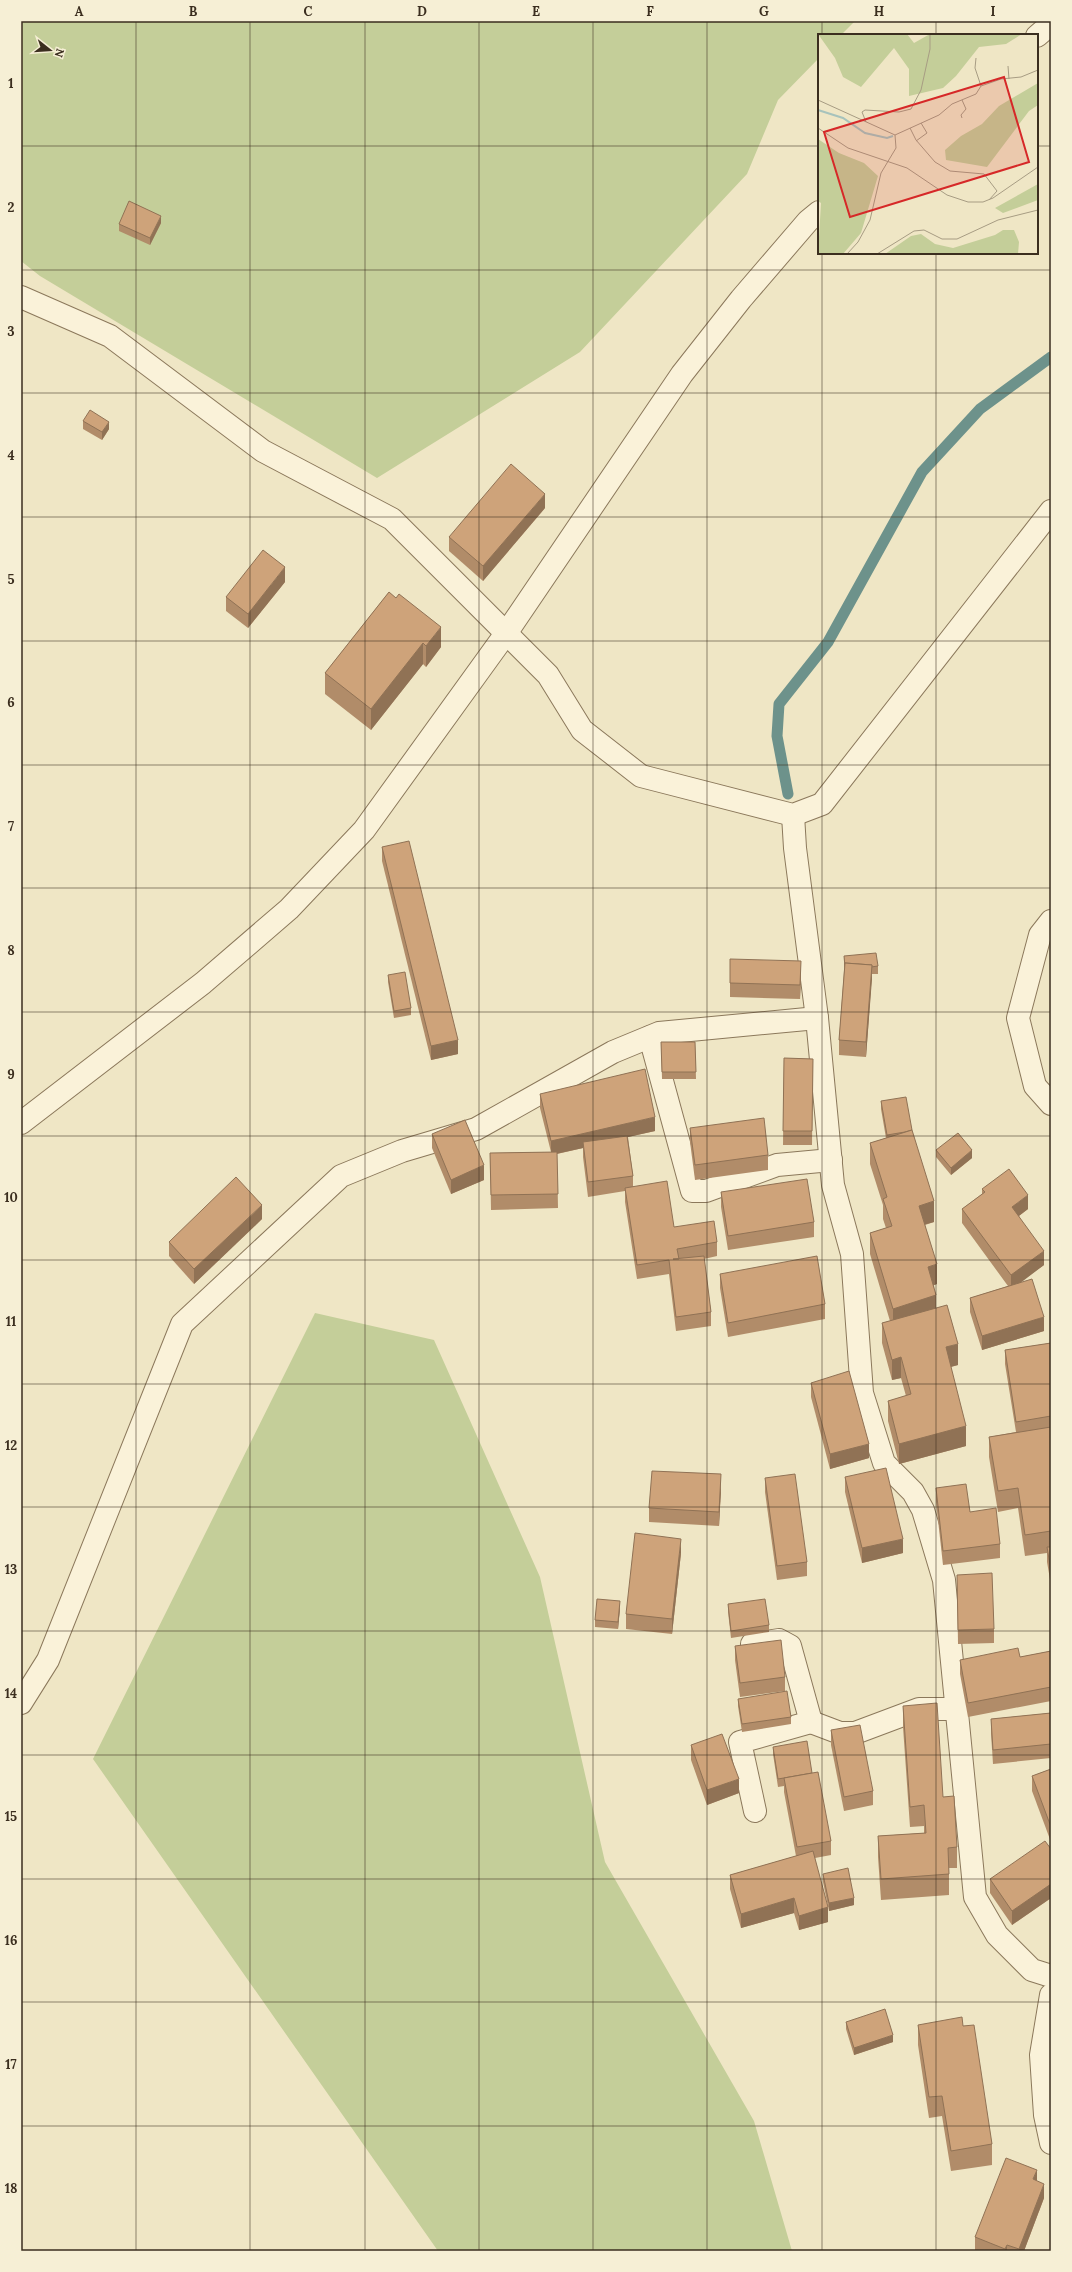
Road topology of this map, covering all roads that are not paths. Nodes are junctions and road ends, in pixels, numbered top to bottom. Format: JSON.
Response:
{"nodes":[{"id":1,"x":1051,"y":24,"type":"edge"},
{"id":2,"x":1038,"y":35,"type":"edge"},
{"id":3,"x":818,"y":213,"type":"edge"},
{"id":4,"x":21,"y":297,"type":"edge"},
{"id":5,"x":1048,"y":518,"type":"edge"},
{"id":6,"x":507,"y":632,"type":"junction"},
{"id":7,"x":793,"y":815,"type":"junction"},
{"id":8,"x":1051,"y":921,"type":"edge"},
{"id":9,"x":817,"y":1018,"type":"junction"},
{"id":10,"x":650,"y":1037,"type":"junction"},
{"id":11,"x":1051,"y":1104,"type":"edge"},
{"id":12,"x":21,"y":1123,"type":"edge"},
{"id":13,"x":831,"y":1160,"type":"junction"},
{"id":14,"x":747,"y":1645,"type":"edge"},
{"id":15,"x":21,"y":1703,"type":"edge"},
{"id":16,"x":956,"y":1709,"type":"junction"},
{"id":17,"x":811,"y":1722,"type":"junction"},
{"id":18,"x":755,"y":1811,"type":"dead end"},
{"id":19,"x":1051,"y":1976,"type":"edge"},
{"id":20,"x":1051,"y":1995,"type":"edge"},
{"id":21,"x":1051,"y":2143,"type":"edge"}],
"edges":[{"from":1,"to":2,"type":"street"},
{"from":3,"to":6,"type":"street"},
{"from":4,"to":6,"type":"street"},
{"from":5,"to":7,"type":"street"},
{"from":6,"to":7,"type":"street"},
{"from":6,"to":12,"type":"street"},
{"from":7,"to":9,"type":"street"},
{"from":8,"to":11,"type":"street"},
{"from":9,"to":10,"type":"street"},
{"from":9,"to":13,"type":"street"},
{"from":10,"to":13,"type":"street"},
{"from":10,"to":15,"type":"street"},
{"from":13,"to":16,"type":"street"},
{"from":14,"to":17,"type":"street"},
{"from":16,"to":17,"type":"street"},
{"from":16,"to":19,"type":"street"},
{"from":17,"to":18,"type":"street"},
{"from":20,"to":21,"type":"street"}]}
